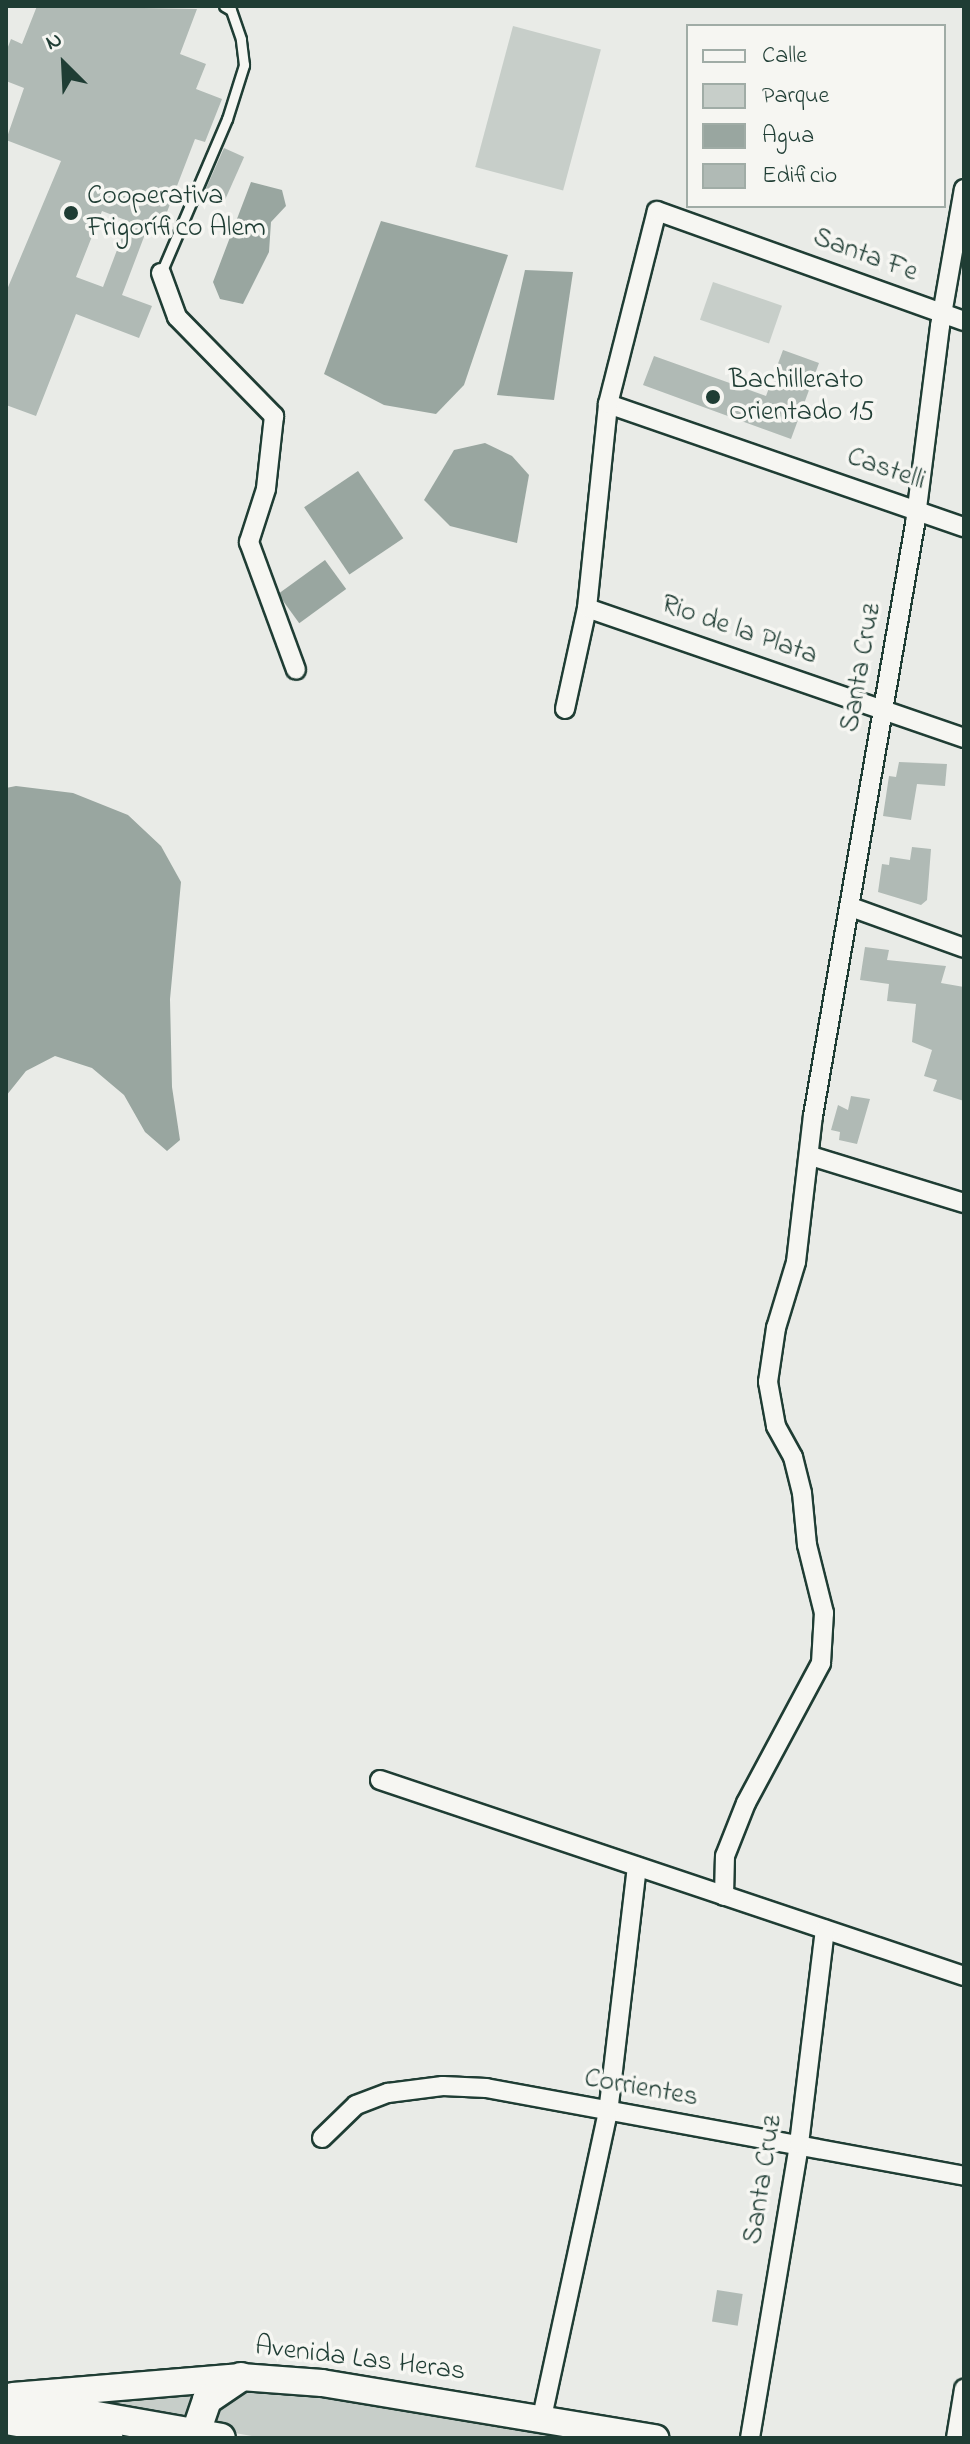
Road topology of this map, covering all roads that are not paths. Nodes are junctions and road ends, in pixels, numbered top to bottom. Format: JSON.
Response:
{"nodes":[{"id":1,"x":224,"y":6,"type":"edge"},
{"id":2,"x":964,"y":189,"type":"edge"},
{"id":3,"x":161,"y":273,"type":"joint"},
{"id":4,"x":942,"y":313,"type":"junction"},
{"id":5,"x":964,"y":321,"type":"edge"},
{"id":6,"x":608,"y":404,"type":"junction"},
{"id":7,"x":916,"y":510,"type":"junction"},
{"id":8,"x":964,"y":527,"type":"edge"},
{"id":9,"x":587,"y":608,"type":"junction"},
{"id":10,"x":296,"y":670,"type":"dead end"},
{"id":11,"x":565,"y":709,"type":"dead end"},
{"id":12,"x":884,"y":710,"type":"junction"},
{"id":13,"x":964,"y":738,"type":"edge"},
{"id":14,"x":851,"y":907,"type":"junction"},
{"id":15,"x":964,"y":948,"type":"edge"},
{"id":16,"x":811,"y":1156,"type":"junction"},
{"id":17,"x":964,"y":1203,"type":"edge"},
{"id":18,"x":380,"y":1780,"type":"dead end"},
{"id":19,"x":637,"y":1867,"type":"junction"},
{"id":20,"x":724,"y":1896,"type":"junction"},
{"id":21,"x":825,"y":1930,"type":"junction"},
{"id":22,"x":964,"y":1976,"type":"edge"},
{"id":23,"x":608,"y":2113,"type":"junction"},
{"id":24,"x":322,"y":2138,"type":"dead end"},
{"id":25,"x":799,"y":2144,"type":"junction"},
{"id":26,"x":964,"y":2176,"type":"edge"},
{"id":27,"x":241,"y":2377,"type":"junction"},
{"id":28,"x":964,"y":2389,"type":"edge"},
{"id":29,"x":6,"y":2398,"type":"edge"},
{"id":30,"x":542,"y":2417,"type":"junction"},
{"id":31,"x":6,"y":2422,"type":"edge"},
{"id":32,"x":203,"y":2436,"type":"edge"},
{"id":33,"x":33,"y":2438,"type":"edge"},
{"id":34,"x":108,"y":2438,"type":"edge"},
{"id":35,"x":656,"y":2438,"type":"edge"},
{"id":36,"x":750,"y":2438,"type":"edge"},
{"id":37,"x":956,"y":2438,"type":"edge"}],
"edges":[{"from":1,"to":3,"type":"lane"},
{"from":2,"to":4,"type":"street","name":"Santa Cruz"},
{"from":3,"to":10,"type":"street"},
{"from":4,"to":5,"type":"street","name":"Santa Fe"},
{"from":4,"to":6,"type":"street","name":"Santa Fe"},
{"from":4,"to":7,"type":"street","name":"Santa Cruz"},
{"from":6,"to":7,"type":"street","name":"Castelli"},
{"from":6,"to":9,"type":"street"},
{"from":7,"to":8,"type":"street","name":"Castelli"},
{"from":7,"to":12,"type":"street","name":"Santa Cruz"},
{"from":9,"to":11,"type":"street"},
{"from":9,"to":12,"type":"street","name":"Rio de la Plata"},
{"from":12,"to":13,"type":"street","name":"Rio de la Plata"},
{"from":12,"to":14,"type":"street","name":"Santa Cruz"},
{"from":14,"to":15,"type":"street"},
{"from":14,"to":16,"type":"street","name":"Santa Cruz"},
{"from":16,"to":17,"type":"street"},
{"from":16,"to":20,"type":"street","name":"Santa Cruz"},
{"from":18,"to":19,"type":"street"},
{"from":19,"to":20,"type":"street"},
{"from":19,"to":23,"type":"street"},
{"from":20,"to":21,"type":"street"},
{"from":21,"to":22,"type":"street"},
{"from":21,"to":25,"type":"street","name":"Santa Cruz"},
{"from":23,"to":24,"type":"street","name":"Corrientes"},
{"from":23,"to":25,"type":"street","name":"Corrientes"},
{"from":23,"to":30,"type":"street"},
{"from":25,"to":26,"type":"street","name":"Corrientes"},
{"from":25,"to":36,"type":"street","name":"Santa Cruz"},
{"from":27,"to":29,"type":"main road","name":"Avenida Las Heras"},
{"from":27,"to":30,"type":"main road","name":"Avenida Las Heras"},
{"from":27,"to":32,"type":"main road"},
{"from":28,"to":37,"type":"street"},
{"from":29,"to":32,"type":"main road"},
{"from":30,"to":35,"type":"main road","name":"Avenida Las Heras"},
{"from":31,"to":33,"type":"main road"},
{"from":31,"to":34,"type":"main road"}]}
